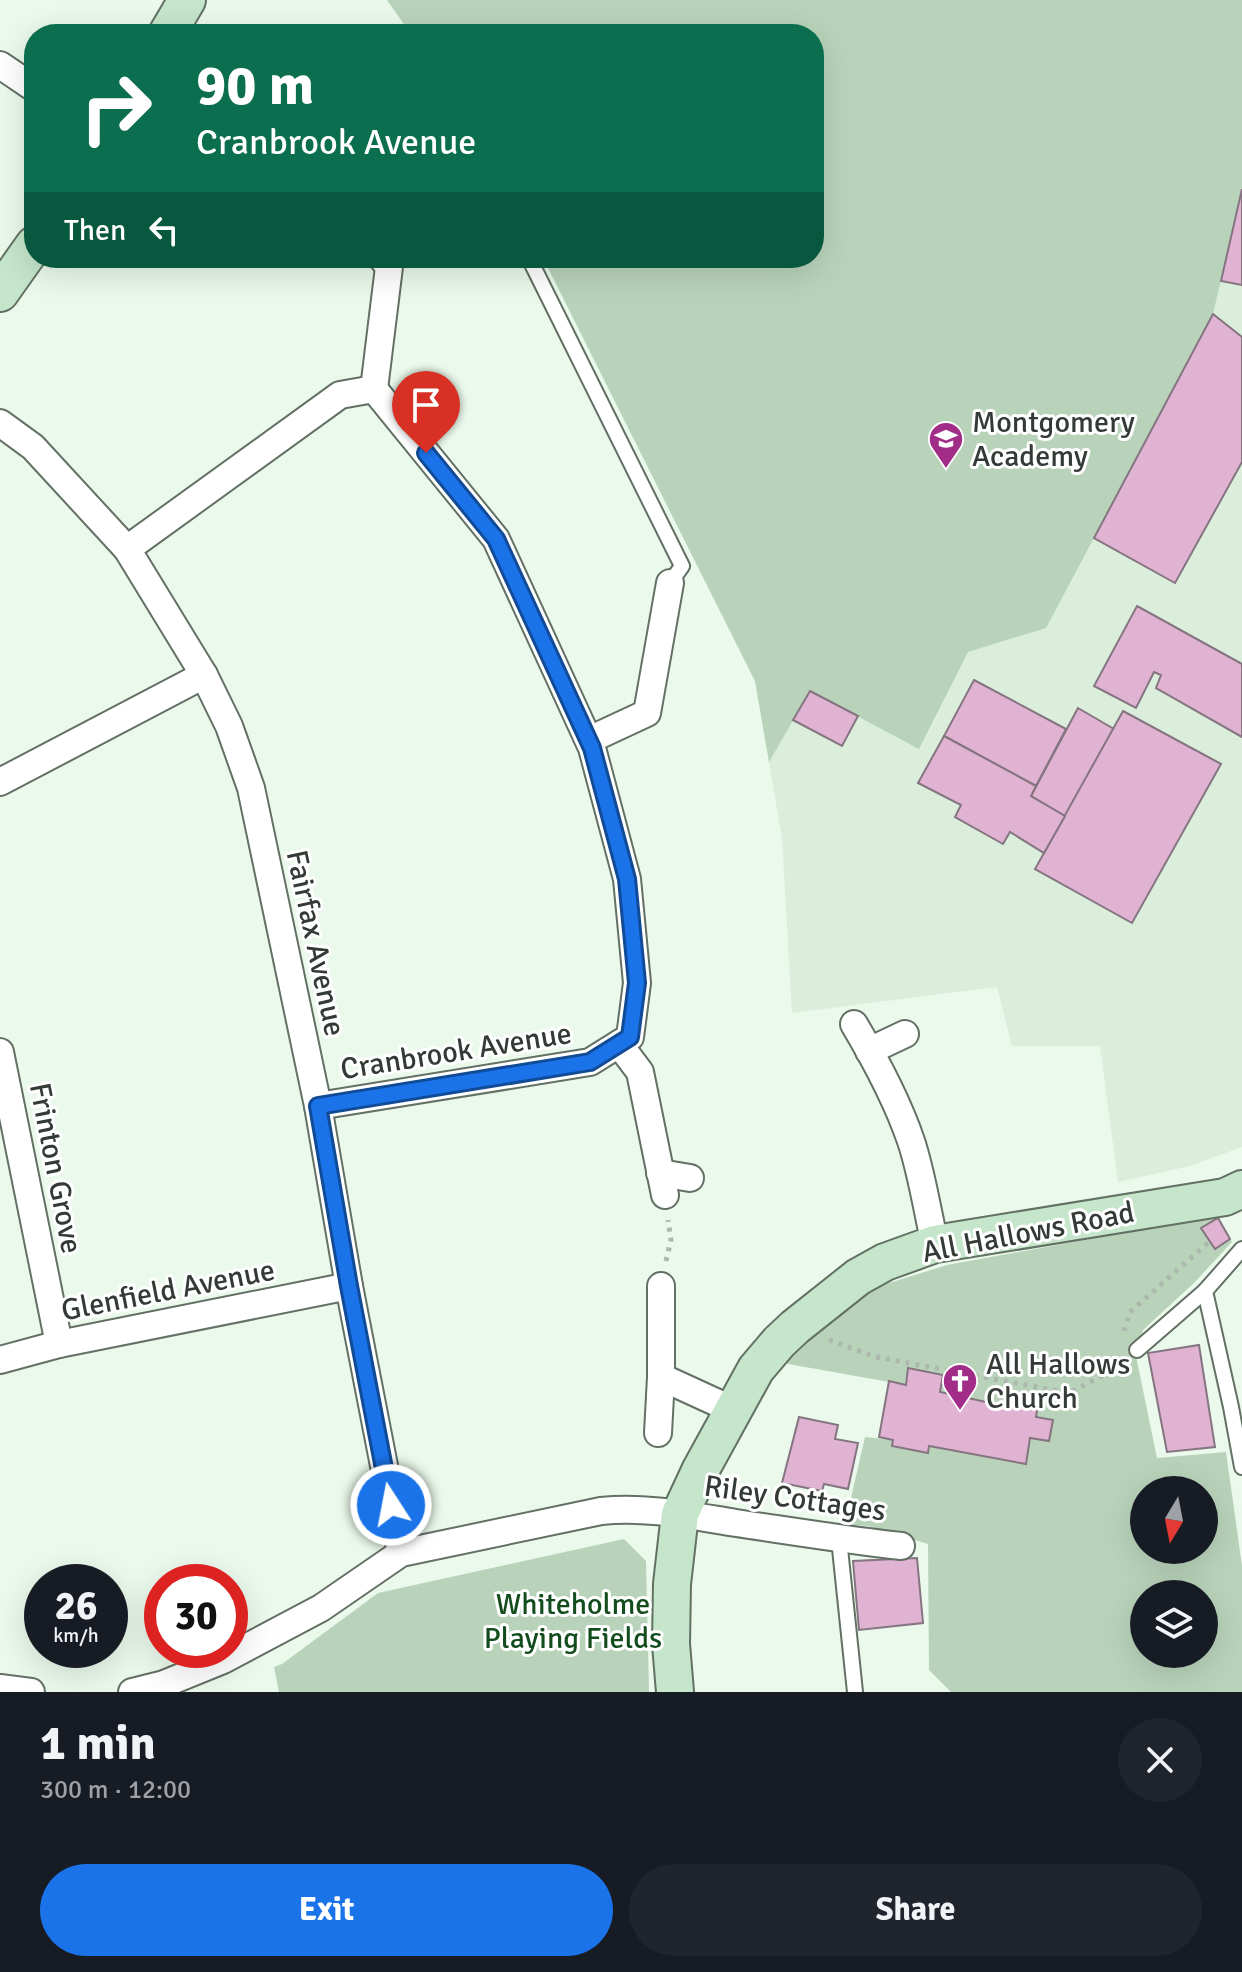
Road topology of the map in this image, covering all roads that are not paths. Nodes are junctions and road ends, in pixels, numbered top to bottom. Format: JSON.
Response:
{"nodes":[{"id":1,"x":187,"y":0,"type":"edge"},
{"id":2,"x":173,"y":24,"type":"edge"},
{"id":3,"x":0,"y":65,"type":"edge"},
{"id":4,"x":24,"y":81,"type":"edge"},
{"id":5,"x":24,"y":259,"type":"edge"},
{"id":6,"x":387,"y":268,"type":"edge"},
{"id":7,"x":534,"y":268,"type":"edge"},
{"id":8,"x":0,"y":293,"type":"edge"},
{"id":9,"x":374,"y":389,"type":"junction"},
{"id":10,"x":0,"y":423,"type":"edge"},
{"id":11,"x":127,"y":549,"type":"junction"},
{"id":12,"x":670,"y":583,"type":"joint"},
{"id":13,"x":204,"y":675,"type":"junction"},
{"id":14,"x":589,"y":740,"type":"junction"},
{"id":15,"x":0,"y":782,"type":"edge"},
{"id":16,"x":854,"y":1024,"type":"dead end"},
{"id":17,"x":905,"y":1034,"type":"dead end"},
{"id":18,"x":619,"y":1044,"type":"junction"},
{"id":19,"x":869,"y":1051,"type":"junction"},
{"id":20,"x":0,"y":1052,"type":"edge"},
{"id":21,"x":318,"y":1106,"type":"junction"},
{"id":22,"x":690,"y":1178,"type":"dead end"},
{"id":23,"x":1242,"y":1189,"type":"edge"},
{"id":24,"x":935,"y":1244,"type":"junction"},
{"id":25,"x":1242,"y":1249,"type":"edge"},
{"id":26,"x":349,"y":1286,"type":"junction"},
{"id":27,"x":661,"y":1286,"type":"road end"},
{"id":28,"x":1205,"y":1291,"type":"junction"},
{"id":29,"x":59,"y":1344,"type":"junction"},
{"id":30,"x":1137,"y":1350,"type":"road end"},
{"id":31,"x":0,"y":1360,"type":"edge"},
{"id":32,"x":661,"y":1377,"type":"junction"},
{"id":33,"x":1237,"y":1406,"type":"edge"},
{"id":34,"x":733,"y":1410,"type":"junction"},
{"id":35,"x":658,"y":1433,"type":"dead end"},
{"id":36,"x":1242,"y":1467,"type":"edge"},
{"id":37,"x":680,"y":1514,"type":"junction"},
{"id":38,"x":839,"y":1539,"type":"junction"},
{"id":39,"x":901,"y":1546,"type":"dead end"},
{"id":40,"x":401,"y":1553,"type":"junction"},
{"id":41,"x":0,"y":1688,"type":"edge"},
{"id":42,"x":31,"y":1692,"type":"edge"},
{"id":43,"x":132,"y":1692,"type":"edge"},
{"id":44,"x":675,"y":1692,"type":"edge"},
{"id":45,"x":855,"y":1692,"type":"edge"}],
"edges":[{"from":1,"to":2,"type":"street"},
{"from":3,"to":4,"type":"street"},
{"from":5,"to":8,"type":"street"},
{"from":6,"to":9,"type":"street"},
{"from":7,"to":12,"type":"lane"},
{"from":9,"to":11,"type":"street"},
{"from":9,"to":14,"type":"street"},
{"from":10,"to":11,"type":"street","name":"Fairfax Avenue"},
{"from":11,"to":13,"type":"street","name":"Fairfax Avenue"},
{"from":12,"to":14,"type":"street"},
{"from":13,"to":15,"type":"street"},
{"from":13,"to":21,"type":"street","name":"Fairfax Avenue"},
{"from":14,"to":18,"type":"street"},
{"from":16,"to":19,"type":"street"},
{"from":17,"to":19,"type":"street"},
{"from":18,"to":21,"type":"street","name":"Cranbrook Avenue"},
{"from":18,"to":22,"type":"street"},
{"from":19,"to":24,"type":"street"},
{"from":20,"to":29,"type":"street","name":"Frinton Grove"},
{"from":21,"to":26,"type":"street","name":"Fairfax Avenue"},
{"from":23,"to":24,"type":"street","name":"All Hallows Road"},
{"from":24,"to":34,"type":"street","name":"All Hallows Road"},
{"from":25,"to":28,"type":"lane"},
{"from":26,"to":29,"type":"street","name":"Glenfield Avenue"},
{"from":26,"to":40,"type":"street","name":"Fairfax Avenue"},
{"from":27,"to":32,"type":"street"},
{"from":28,"to":30,"type":"lane"},
{"from":28,"to":33,"type":"lane"},
{"from":29,"to":31,"type":"street","name":"Glenfield Avenue"},
{"from":32,"to":34,"type":"street"},
{"from":32,"to":35,"type":"street"},
{"from":33,"to":36,"type":"lane"},
{"from":34,"to":37,"type":"street","name":"All Hallows Road"},
{"from":37,"to":38,"type":"street","name":"Riley Cottages"},
{"from":37,"to":40,"type":"street","name":"Riley Cottages"},
{"from":37,"to":44,"type":"street"},
{"from":38,"to":39,"type":"street","name":"Riley Cottages"},
{"from":38,"to":45,"type":"lane"},
{"from":40,"to":43,"type":"street"},
{"from":41,"to":42,"type":"street"}]}
